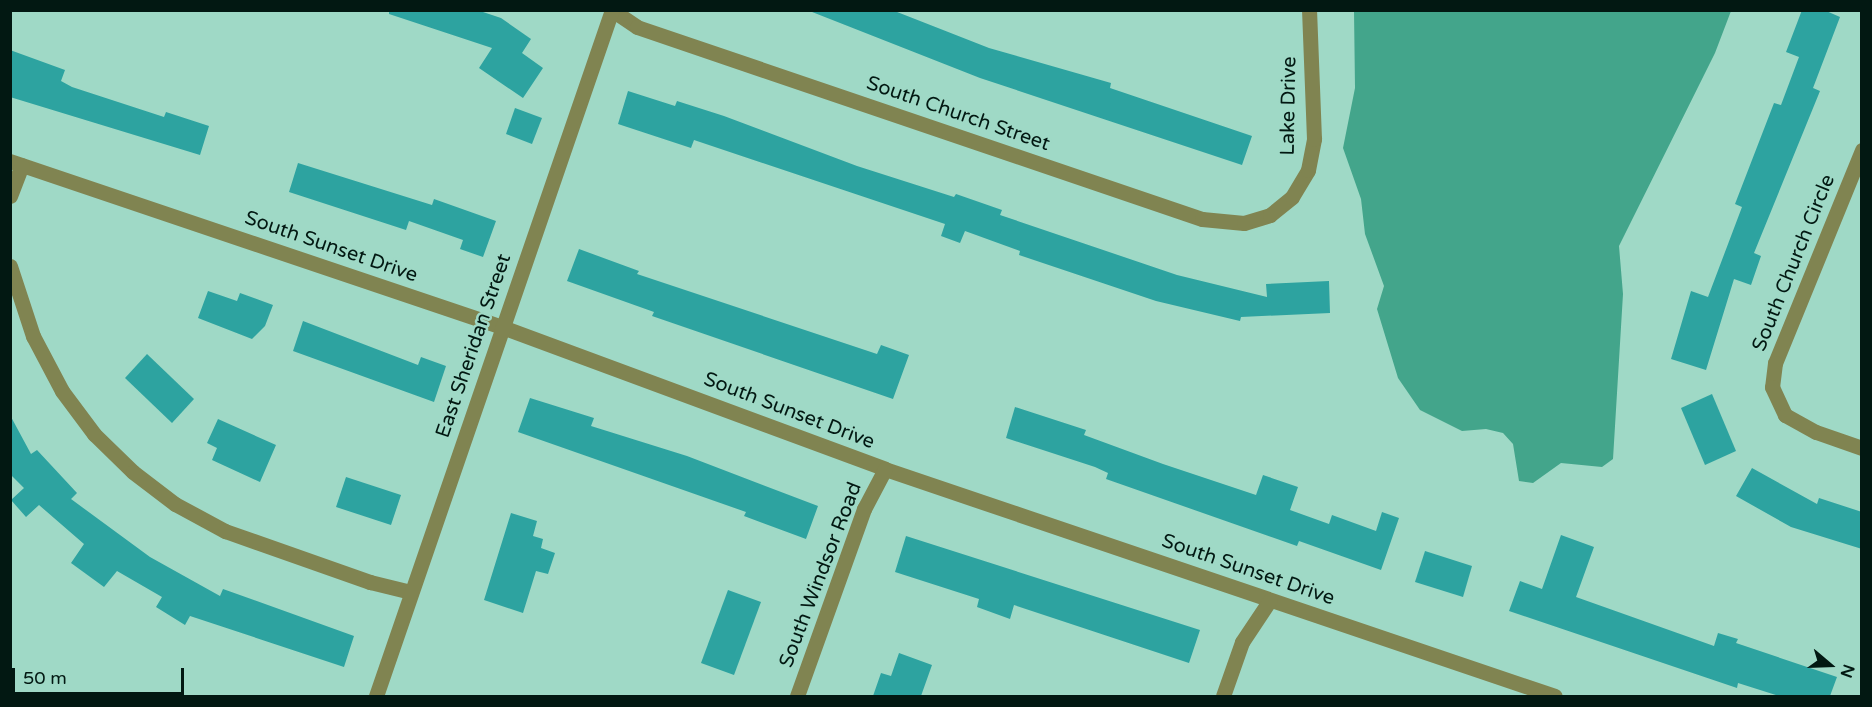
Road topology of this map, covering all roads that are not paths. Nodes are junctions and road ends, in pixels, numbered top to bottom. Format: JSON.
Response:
{"nodes":[{"id":1,"x":612,"y":10,"type":"edge"},
{"id":2,"x":1309,"y":10,"type":"edge"},
{"id":3,"x":1862,"y":150,"type":"edge"},
{"id":4,"x":16,"y":163,"type":"edge"},
{"id":5,"x":10,"y":195,"type":"edge"},
{"id":6,"x":1292,"y":198,"type":"joint"},
{"id":7,"x":10,"y":266,"type":"edge"},
{"id":8,"x":502,"y":327,"type":"junction"},
{"id":9,"x":1862,"y":448,"type":"edge"},
{"id":10,"x":885,"y":469,"type":"junction"},
{"id":11,"x":411,"y":592,"type":"junction"},
{"id":12,"x":1270,"y":600,"type":"junction"},
{"id":13,"x":376,"y":696,"type":"edge"},
{"id":14,"x":797,"y":696,"type":"edge"},
{"id":15,"x":1223,"y":696,"type":"edge"},
{"id":16,"x":1555,"y":696,"type":"edge"}],
"edges":[{"from":1,"to":6,"type":"street","name":"South Church Street"},
{"from":1,"to":8,"type":"street","name":"East Sheridan Street"},
{"from":2,"to":6,"type":"street","name":"Lake Drive"},
{"from":3,"to":9,"type":"street","name":"South Church Circle"},
{"from":4,"to":5,"type":"street"},
{"from":4,"to":8,"type":"street","name":"South Sunset Drive"},
{"from":7,"to":11,"type":"street"},
{"from":8,"to":10,"type":"street","name":"South Sunset Drive"},
{"from":8,"to":11,"type":"street","name":"East Sheridan Street"},
{"from":10,"to":12,"type":"street","name":"South Sunset Drive"},
{"from":10,"to":14,"type":"street","name":"South Windsor Road"},
{"from":11,"to":13,"type":"street","name":"East Sheridan Street"},
{"from":12,"to":15,"type":"street"},
{"from":12,"to":16,"type":"street","name":"South Sunset Drive"}]}
